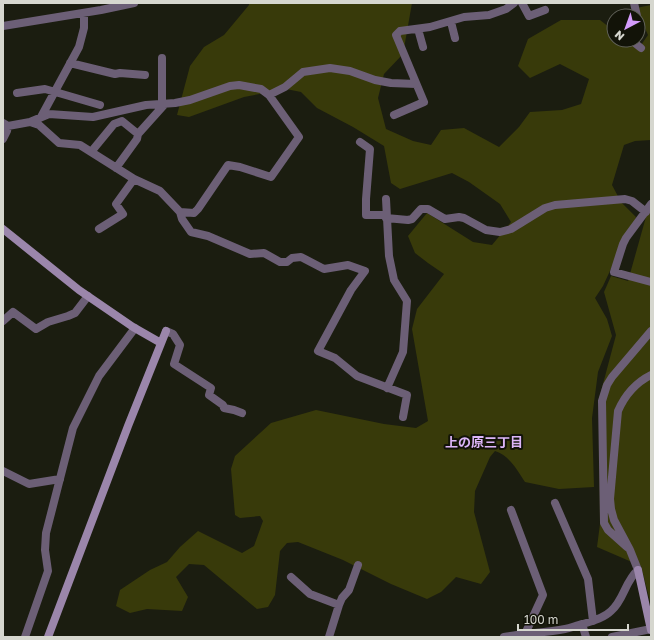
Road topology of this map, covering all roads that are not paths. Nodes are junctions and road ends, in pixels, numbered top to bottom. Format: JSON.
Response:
{"nodes":[{"id":1,"x":134,"y":3,"type":"edge"},
{"id":2,"x":514,"y":3,"type":"edge"},
{"id":3,"x":522,"y":3,"type":"edge"},
{"id":4,"x":109,"y":6,"type":"edge"},
{"id":5,"x":545,"y":10,"type":"dead end"},
{"id":6,"x":84,"y":13,"type":"junction"},
{"id":7,"x":451,"y":22,"type":"junction"},
{"id":8,"x":3,"y":26,"type":"edge"},
{"id":9,"x":418,"y":28,"type":"junction"},
{"id":10,"x":455,"y":38,"type":"dead end"},
{"id":11,"x":423,"y":47,"type":"dead end"},
{"id":12,"x":162,"y":58,"type":"dead end"},
{"id":13,"x":70,"y":63,"type":"junction"},
{"id":14,"x":145,"y":75,"type":"dead end"},
{"id":15,"x":416,"y":84,"type":"junction"},
{"id":16,"x":55,"y":92,"type":"junction"},
{"id":17,"x":17,"y":93,"type":"dead end"},
{"id":18,"x":269,"y":95,"type":"junction"},
{"id":19,"x":100,"y":105,"type":"dead end"},
{"id":20,"x":163,"y":105,"type":"junction"},
{"id":21,"x":394,"y":115,"type":"dead end"},
{"id":22,"x":41,"y":117,"type":"junction"},
{"id":23,"x":30,"y":122,"type":"junction"},
{"id":24,"x":5,"y":125,"type":"edge"},
{"id":25,"x":138,"y":134,"type":"junction"},
{"id":26,"x":3,"y":139,"type":"edge"},
{"id":27,"x":360,"y":142,"type":"dead end"},
{"id":28,"x":92,"y":152,"type":"junction"},
{"id":29,"x":116,"y":168,"type":"junction"},
{"id":30,"x":134,"y":179,"type":"junction"},
{"id":31,"x":386,"y":199,"type":"dead end"},
{"id":32,"x":651,"y":204,"type":"edge"},
{"id":33,"x":180,"y":212,"type":"junction"},
{"id":34,"x":646,"y":212,"type":"junction"},
{"id":35,"x":386,"y":216,"type":"junction"},
{"id":36,"x":3,"y":229,"type":"edge"},
{"id":37,"x":99,"y":229,"type":"dead end"},
{"id":38,"x":651,"y":282,"type":"edge"},
{"id":39,"x":88,"y":296,"type":"junction"},
{"id":40,"x":3,"y":321,"type":"edge"},
{"id":41,"x":135,"y":328,"type":"junction"},
{"id":42,"x":651,"y":331,"type":"edge"},
{"id":43,"x":161,"y":343,"type":"junction"},
{"id":44,"x":651,"y":375,"type":"edge"},
{"id":45,"x":387,"y":388,"type":"junction"},
{"id":46,"x":242,"y":413,"type":"dead end"},
{"id":47,"x":403,"y":417,"type":"dead end"},
{"id":48,"x":3,"y":471,"type":"edge"},
{"id":49,"x":60,"y":479,"type":"junction"},
{"id":50,"x":555,"y":503,"type":"dead end"},
{"id":51,"x":511,"y":510,"type":"dead end"},
{"id":52,"x":630,"y":550,"type":"junction"},
{"id":53,"x":358,"y":565,"type":"dead end"},
{"id":54,"x":638,"y":570,"type":"junction"},
{"id":55,"x":291,"y":577,"type":"dead end"},
{"id":56,"x":339,"y":605,"type":"junction"},
{"id":57,"x":592,"y":621,"type":"junction"},
{"id":58,"x":582,"y":624,"type":"junction"},
{"id":59,"x":651,"y":630,"type":"edge"},
{"id":60,"x":525,"y":634,"type":"junction"},
{"id":61,"x":509,"y":636,"type":"edge"},
{"id":62,"x":25,"y":637,"type":"edge"},
{"id":63,"x":48,"y":637,"type":"edge"},
{"id":64,"x":328,"y":637,"type":"edge"},
{"id":65,"x":586,"y":637,"type":"edge"},
{"id":66,"x":612,"y":637,"type":"edge"}],
"edges":[{"from":1,"to":4,"type":"street"},
{"from":2,"to":7,"type":"street"},
{"from":3,"to":5,"type":"street"},
{"from":4,"to":6,"type":"street"},
{"from":6,"to":8,"type":"street"},
{"from":6,"to":13,"type":"street"},
{"from":7,"to":9,"type":"street"},
{"from":7,"to":10,"type":"street"},
{"from":9,"to":11,"type":"street"},
{"from":9,"to":15,"type":"street"},
{"from":12,"to":20,"type":"street"},
{"from":13,"to":14,"type":"street"},
{"from":13,"to":16,"type":"street"},
{"from":15,"to":18,"type":"street"},
{"from":15,"to":21,"type":"street"},
{"from":16,"to":17,"type":"street"},
{"from":16,"to":19,"type":"street"},
{"from":16,"to":22,"type":"street"},
{"from":18,"to":20,"type":"street"},
{"from":18,"to":33,"type":"street"},
{"from":20,"to":22,"type":"street"},
{"from":20,"to":25,"type":"street"},
{"from":22,"to":23,"type":"street"},
{"from":23,"to":24,"type":"street"},
{"from":23,"to":28,"type":"street"},
{"from":24,"to":26,"type":"street"},
{"from":25,"to":28,"type":"street"},
{"from":25,"to":29,"type":"street"},
{"from":27,"to":35,"type":"street"},
{"from":28,"to":29,"type":"street"},
{"from":29,"to":30,"type":"street"},
{"from":30,"to":33,"type":"street"},
{"from":30,"to":37,"type":"street"},
{"from":31,"to":35,"type":"street"},
{"from":32,"to":34,"type":"street"},
{"from":33,"to":45,"type":"street"},
{"from":34,"to":35,"type":"street"},
{"from":34,"to":38,"type":"street"},
{"from":35,"to":45,"type":"street"},
{"from":36,"to":39,"type":"street"},
{"from":39,"to":40,"type":"street"},
{"from":39,"to":41,"type":"street"},
{"from":41,"to":43,"type":"street"},
{"from":41,"to":49,"type":"street"},
{"from":42,"to":52,"type":"street"},
{"from":43,"to":46,"type":"street"},
{"from":43,"to":63,"type":"street"},
{"from":44,"to":52,"type":"street"},
{"from":45,"to":47,"type":"street"},
{"from":48,"to":49,"type":"street"},
{"from":49,"to":62,"type":"street"},
{"from":50,"to":57,"type":"street"},
{"from":51,"to":60,"type":"street"},
{"from":52,"to":54,"type":"street"},
{"from":53,"to":56,"type":"street"},
{"from":54,"to":57,"type":"street"},
{"from":54,"to":59,"type":"street"},
{"from":55,"to":56,"type":"street"},
{"from":56,"to":64,"type":"street"},
{"from":57,"to":58,"type":"street"},
{"from":58,"to":60,"type":"street"},
{"from":58,"to":65,"type":"street"},
{"from":59,"to":66,"type":"street"},
{"from":60,"to":61,"type":"street"}]}
